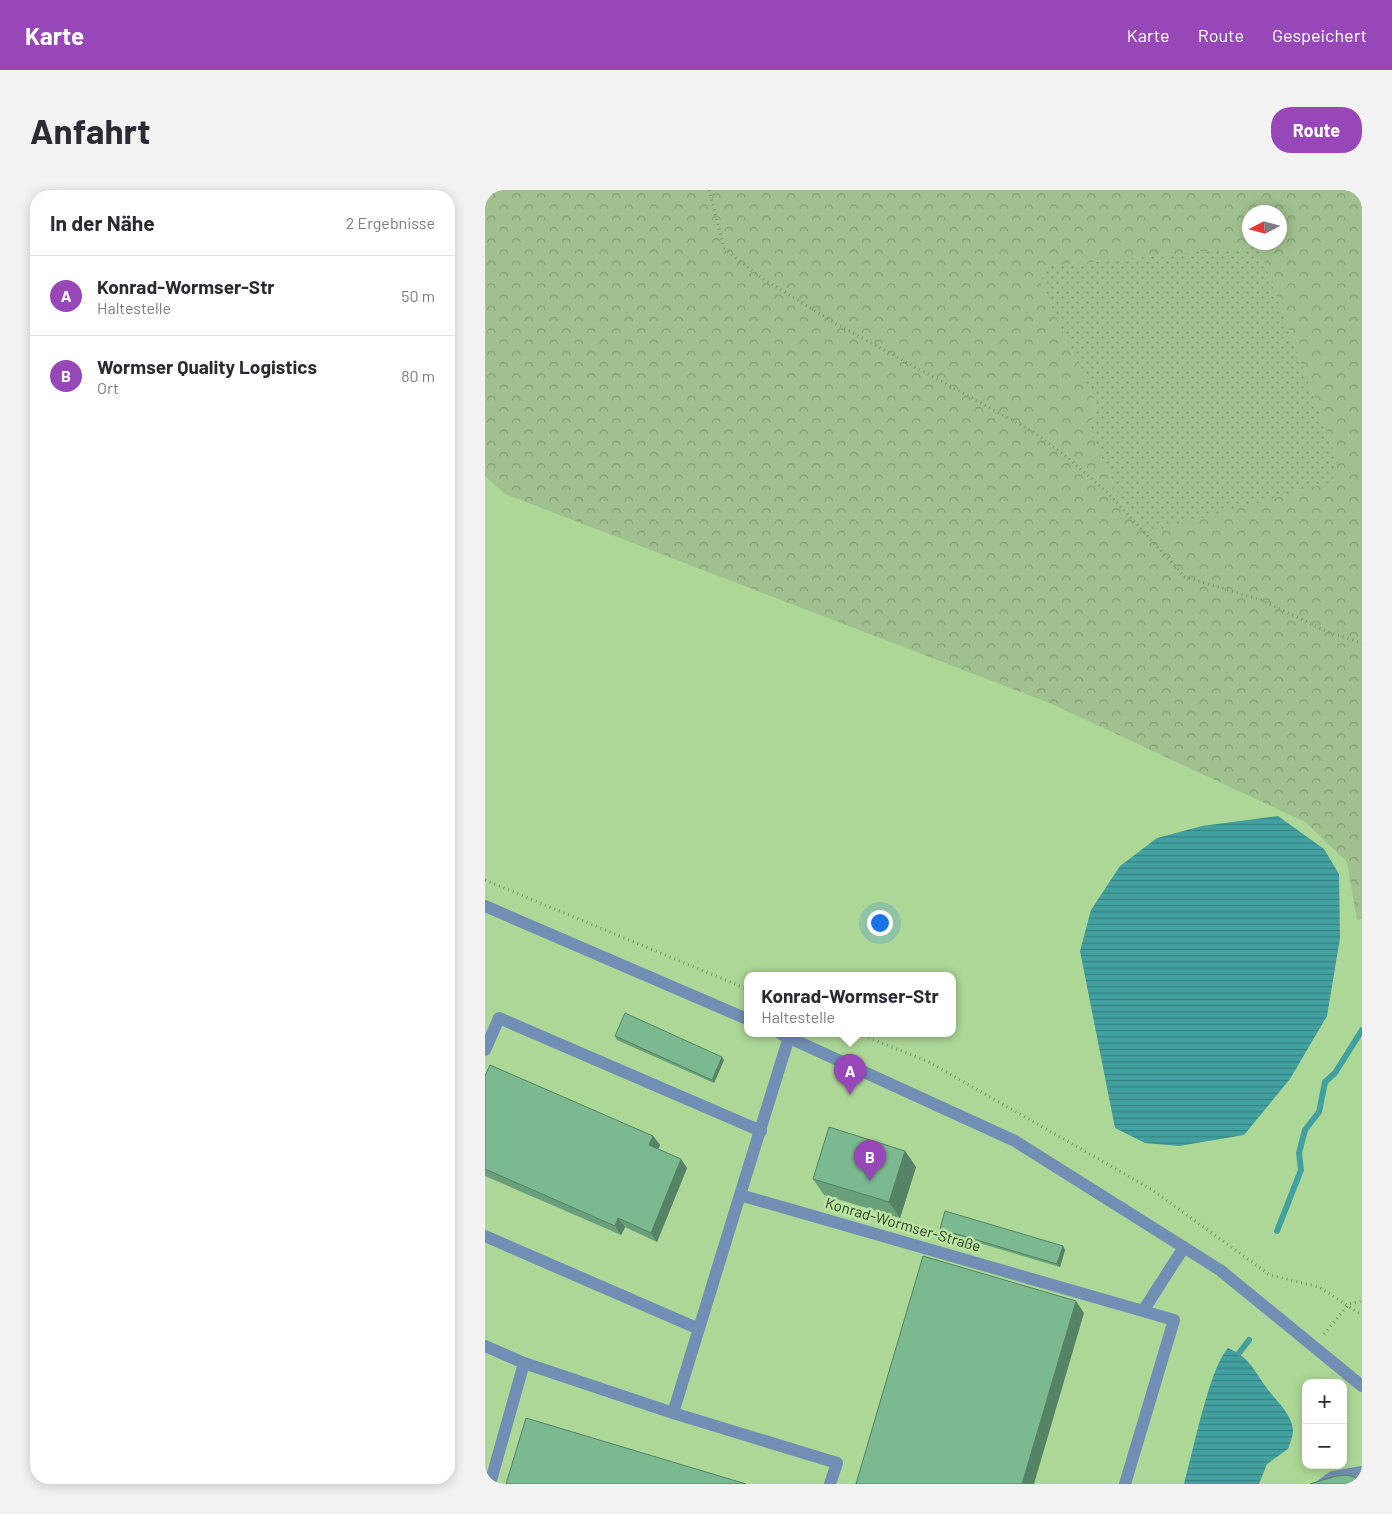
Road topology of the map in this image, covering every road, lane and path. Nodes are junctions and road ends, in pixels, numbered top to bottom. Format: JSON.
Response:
{"nodes":[{"id":1,"x":709,"y":190,"type":"edge"},
{"id":2,"x":1362,"y":643,"type":"edge"},
{"id":3,"x":485,"y":880,"type":"edge"},
{"id":4,"x":485,"y":906,"type":"edge"},
{"id":5,"x":744,"y":988,"type":"edge"},
{"id":6,"x":744,"y":1018,"type":"edge"},
{"id":7,"x":785,"y":1037,"type":"edge"},
{"id":8,"x":787,"y":1037,"type":"edge"},
{"id":9,"x":867,"y":1037,"type":"edge"},
{"id":10,"x":485,"y":1050,"type":"edge"},
{"id":11,"x":761,"y":1131,"type":"junction"},
{"id":12,"x":740,"y":1195,"type":"junction"},
{"id":13,"x":485,"y":1236,"type":"edge"},
{"id":14,"x":1184,"y":1247,"type":"junction"},
{"id":15,"x":1362,"y":1301,"type":"edge"},
{"id":16,"x":1349,"y":1304,"type":"junction"},
{"id":17,"x":1143,"y":1312,"type":"junction"},
{"id":18,"x":1362,"y":1315,"type":"edge"},
{"id":19,"x":699,"y":1329,"type":"junction"},
{"id":20,"x":485,"y":1346,"type":"edge"},
{"id":21,"x":1315,"y":1347,"type":"junction"},
{"id":22,"x":523,"y":1363,"type":"junction"},
{"id":23,"x":1362,"y":1386,"type":"edge"},
{"id":24,"x":673,"y":1413,"type":"junction"},
{"id":25,"x":1362,"y":1472,"type":"edge"},
{"id":26,"x":490,"y":1484,"type":"edge"},
{"id":27,"x":831,"y":1484,"type":"edge"},
{"id":28,"x":1125,"y":1484,"type":"edge"},
{"id":29,"x":1323,"y":1484,"type":"edge"}],
"edges":[{"from":1,"to":2,"type":"path"},
{"from":3,"to":5,"type":"path"},
{"from":4,"to":6,"type":"street"},
{"from":7,"to":11,"type":"street"},
{"from":8,"to":14,"type":"street"},
{"from":9,"to":16,"type":"path"},
{"from":10,"to":11,"type":"street"},
{"from":11,"to":12,"type":"street"},
{"from":12,"to":17,"type":"street","name":"Konrad-Wormser-Straße"},
{"from":12,"to":19,"type":"street"},
{"from":13,"to":19,"type":"street"},
{"from":14,"to":17,"type":"street"},
{"from":14,"to":21,"type":"street"},
{"from":15,"to":16,"type":"path"},
{"from":16,"to":18,"type":"path"},
{"from":16,"to":21,"type":"path"},
{"from":17,"to":28,"type":"street","name":"Konrad-Wormser-Straße"},
{"from":19,"to":24,"type":"street"},
{"from":20,"to":22,"type":"street"},
{"from":21,"to":23,"type":"street"},
{"from":22,"to":24,"type":"street"},
{"from":22,"to":26,"type":"street"},
{"from":24,"to":27,"type":"street"},
{"from":25,"to":29,"type":"street"}]}
